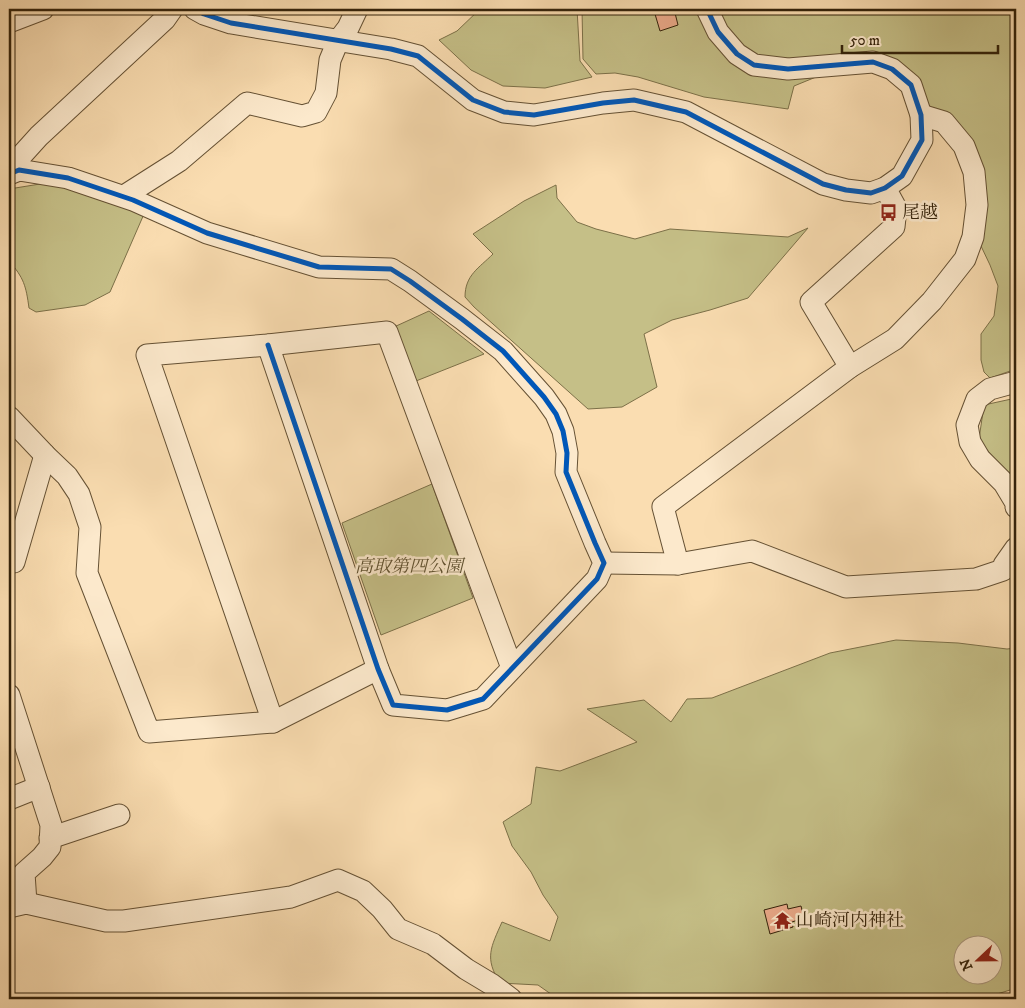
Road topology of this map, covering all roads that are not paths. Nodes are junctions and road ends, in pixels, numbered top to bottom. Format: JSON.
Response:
{"nodes":[{"id":1,"x":44,"y":9,"type":"edge"},
{"id":2,"x":172,"y":9,"type":"edge"},
{"id":3,"x":194,"y":9,"type":"edge"},
{"id":4,"x":358,"y":9,"type":"edge"},
{"id":5,"x":707,"y":9,"type":"edge"},
{"id":6,"x":9,"y":22,"type":"edge"},
{"id":7,"x":338,"y":41,"type":"junction"},
{"id":8,"x":922,"y":115,"type":"junction"},
{"id":9,"x":14,"y":172,"type":"edge"},
{"id":10,"x":885,"y":188,"type":"junction"},
{"id":11,"x":124,"y":196,"type":"junction"},
{"id":12,"x":268,"y":345,"type":"junction"},
{"id":13,"x":850,"y":367,"type":"junction"},
{"id":14,"x":1016,"y":382,"type":"edge"},
{"id":15,"x":9,"y":417,"type":"edge"},
{"id":16,"x":45,"y":455,"type":"junction"},
{"id":17,"x":1016,"y":507,"type":"edge"},
{"id":18,"x":1016,"y":548,"type":"edge"},
{"id":19,"x":14,"y":562,"type":"dead end"},
{"id":20,"x":604,"y":563,"type":"junction"},
{"id":21,"x":678,"y":564,"type":"junction"},
{"id":22,"x":512,"y":668,"type":"junction"},
{"id":23,"x":378,"y":669,"type":"junction"},
{"id":24,"x":9,"y":695,"type":"edge"},
{"id":25,"x":273,"y":722,"type":"junction"},
{"id":26,"x":39,"y":787,"type":"junction"},
{"id":27,"x":9,"y":798,"type":"edge"},
{"id":28,"x":119,"y":815,"type":"dead end"},
{"id":29,"x":50,"y":838,"type":"junction"},
{"id":30,"x":18,"y":905,"type":"edge"},
{"id":31,"x":511,"y":999,"type":"edge"}],
"edges":[{"from":1,"to":6,"type":"street"},
{"from":2,"to":9,"type":"street"},
{"from":3,"to":7,"type":"street"},
{"from":4,"to":7,"type":"street"},
{"from":5,"to":8,"type":"street"},
{"from":7,"to":10,"type":"street"},
{"from":7,"to":11,"type":"street"},
{"from":8,"to":10,"type":"street"},
{"from":8,"to":13,"type":"street"},
{"from":9,"to":11,"type":"street"},
{"from":10,"to":13,"type":"street"},
{"from":11,"to":20,"type":"street"},
{"from":12,"to":22,"type":"street"},
{"from":12,"to":23,"type":"street"},
{"from":12,"to":25,"type":"street"},
{"from":13,"to":21,"type":"street"},
{"from":14,"to":17,"type":"street"},
{"from":15,"to":16,"type":"street"},
{"from":16,"to":19,"type":"street"},
{"from":16,"to":25,"type":"street"},
{"from":18,"to":21,"type":"street"},
{"from":20,"to":21,"type":"street"},
{"from":20,"to":22,"type":"street"},
{"from":22,"to":23,"type":"street"},
{"from":23,"to":25,"type":"street"},
{"from":24,"to":26,"type":"street"},
{"from":26,"to":27,"type":"street"},
{"from":26,"to":29,"type":"street"},
{"from":28,"to":29,"type":"street"},
{"from":29,"to":30,"type":"street"},
{"from":30,"to":31,"type":"street"}]}
